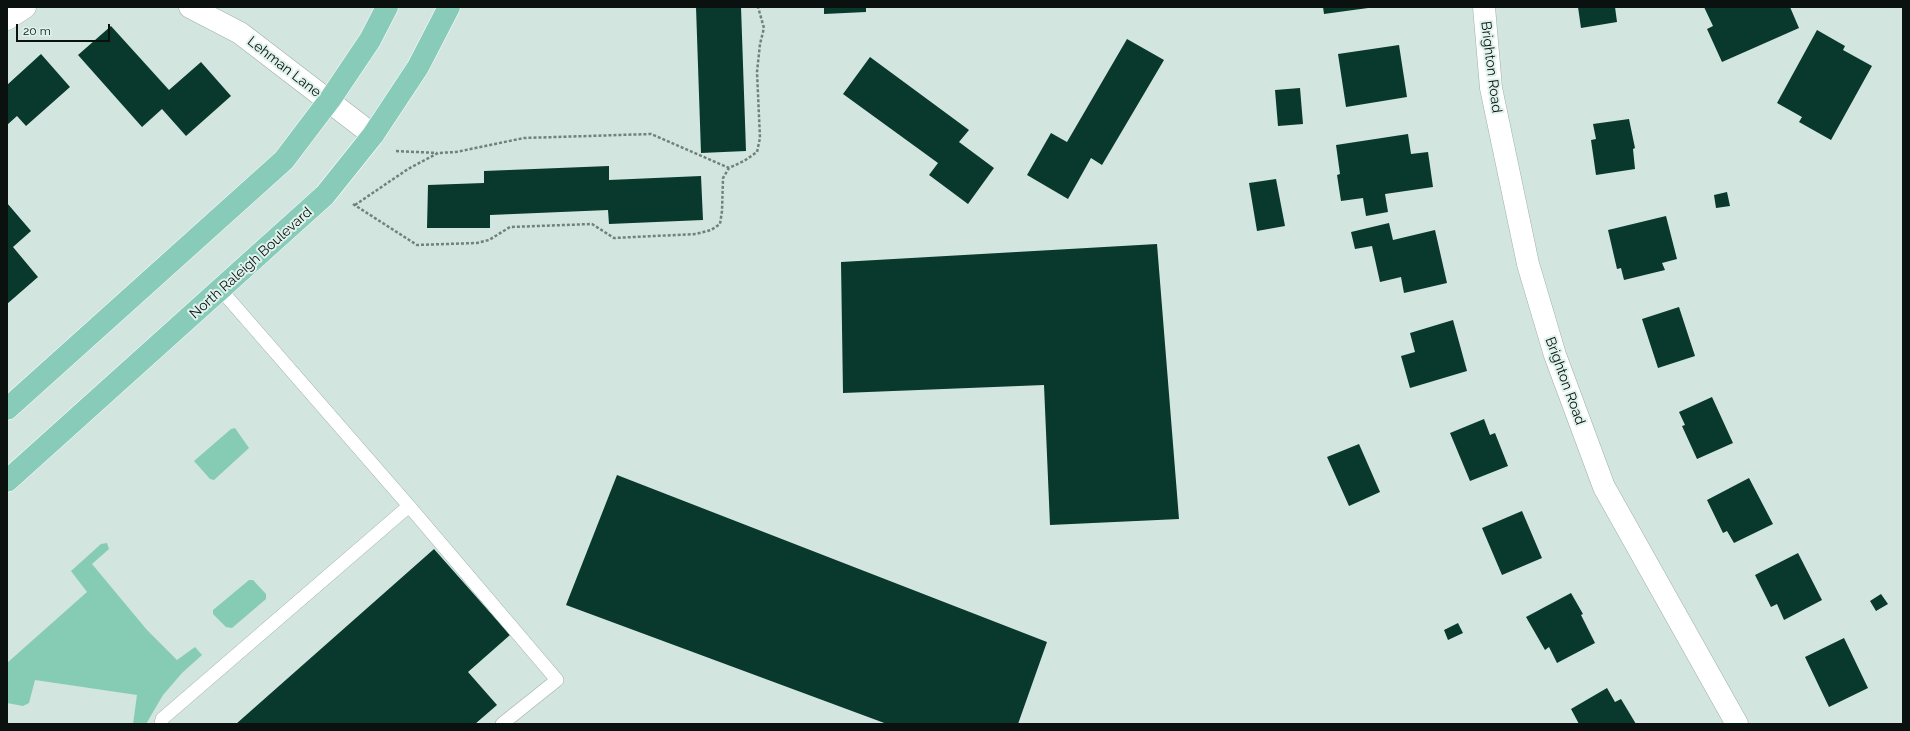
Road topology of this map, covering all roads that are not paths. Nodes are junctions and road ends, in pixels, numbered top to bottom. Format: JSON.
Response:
{"nodes":[{"id":1,"x":25,"y":7,"type":"edge"},
{"id":2,"x":190,"y":7,"type":"edge"},
{"id":3,"x":387,"y":7,"type":"edge"},
{"id":4,"x":449,"y":7,"type":"edge"},
{"id":5,"x":1484,"y":7,"type":"edge"},
{"id":6,"x":7,"y":19,"type":"edge"},
{"id":7,"x":328,"y":102,"type":"junction"},
{"id":8,"x":373,"y":135,"type":"junction"},
{"id":9,"x":221,"y":290,"type":"junction"},
{"id":10,"x":7,"y":409,"type":"edge"},
{"id":11,"x":7,"y":481,"type":"edge"},
{"id":12,"x":409,"y":506,"type":"junction"},
{"id":13,"x":161,"y":724,"type":"edge"},
{"id":14,"x":502,"y":724,"type":"edge"},
{"id":15,"x":1737,"y":724,"type":"edge"}],
"edges":[{"from":1,"to":6,"type":"street"},
{"from":2,"to":7,"type":"street","name":"Lehman Lane"},
{"from":3,"to":7,"type":"main road"},
{"from":4,"to":8,"type":"main road","name":"North Raleigh Boulevard"},
{"from":5,"to":15,"type":"street","name":"Brighton Road"},
{"from":7,"to":8,"type":"street","name":"Lehman Lane"},
{"from":7,"to":10,"type":"main road"},
{"from":8,"to":9,"type":"main road","name":"North Raleigh Boulevard"},
{"from":9,"to":11,"type":"main road","name":"North Raleigh Boulevard"},
{"from":9,"to":12,"type":"lane"},
{"from":12,"to":13,"type":"lane"},
{"from":12,"to":14,"type":"lane"}]}
